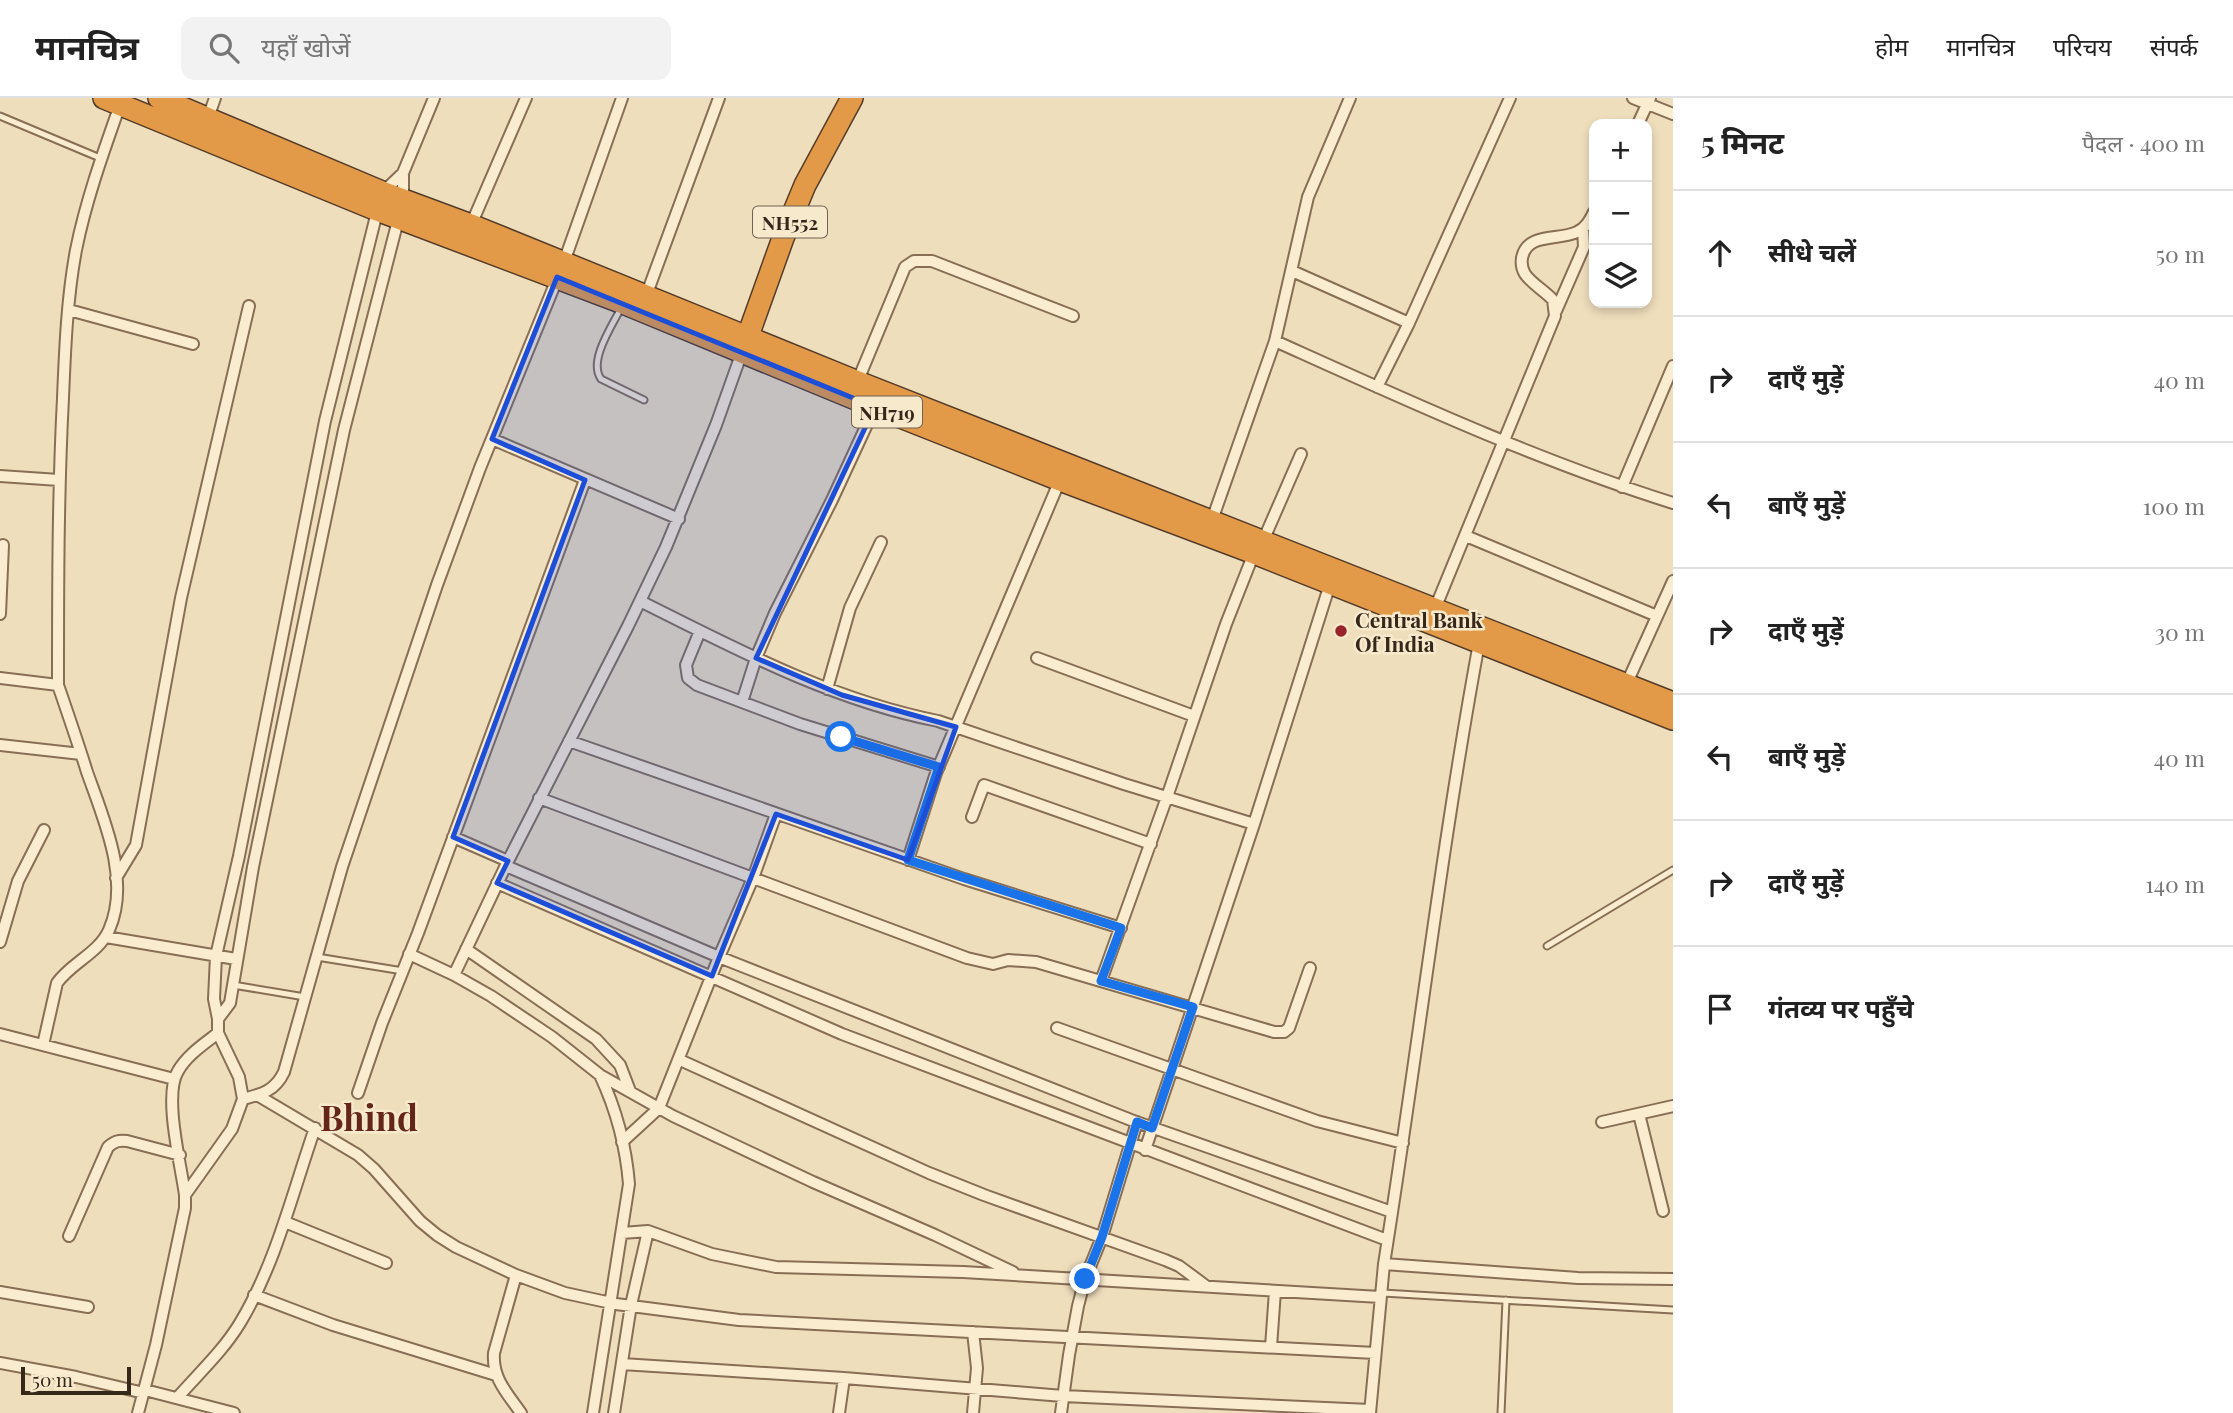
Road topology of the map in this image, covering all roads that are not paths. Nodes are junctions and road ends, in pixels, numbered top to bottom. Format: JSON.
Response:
{"nodes":[{"id":1,"x":159,"y":98,"type":"edge"},
{"id":2,"x":215,"y":98,"type":"edge"},
{"id":3,"x":434,"y":98,"type":"edge"},
{"id":4,"x":526,"y":98,"type":"edge"},
{"id":5,"x":622,"y":98,"type":"edge"},
{"id":6,"x":719,"y":98,"type":"edge"},
{"id":7,"x":852,"y":98,"type":"edge"},
{"id":8,"x":1350,"y":98,"type":"edge"},
{"id":9,"x":1510,"y":98,"type":"edge"},
{"id":10,"x":1633,"y":98,"type":"edge"},
{"id":11,"x":115,"y":100,"type":"edge"},
{"id":12,"x":1649,"y":101,"type":"edge"},
{"id":13,"x":1673,"y":114,"type":"edge"},
{"id":14,"x":0,"y":116,"type":"edge"},
{"id":15,"x":208,"y":118,"type":"junction"},
{"id":16,"x":1640,"y":119,"type":"edge"},
{"id":17,"x":101,"y":159,"type":"junction"},
{"id":18,"x":403,"y":173,"type":"junction"},
{"id":19,"x":380,"y":201,"type":"junction"},
{"id":20,"x":401,"y":209,"type":"junction"},
{"id":21,"x":1589,"y":219,"type":"edge"},
{"id":22,"x":471,"y":225,"type":"junction"},
{"id":23,"x":1583,"y":228,"type":"junction"},
{"id":24,"x":560,"y":270,"type":"junction"},
{"id":25,"x":1292,"y":271,"type":"junction"},
{"id":26,"x":633,"y":296,"type":"junction"},
{"id":27,"x":249,"y":306,"type":"dead end"},
{"id":28,"x":69,"y":310,"type":"junction"},
{"id":29,"x":1556,"y":311,"type":"junction"},
{"id":30,"x":1073,"y":316,"type":"dead end"},
{"id":31,"x":1409,"y":323,"type":"junction"},
{"id":32,"x":1276,"y":341,"type":"junction"},
{"id":33,"x":192,"y":344,"type":"dead end"},
{"id":34,"x":745,"y":344,"type":"junction"},
{"id":35,"x":1673,"y":366,"type":"edge"},
{"id":36,"x":1377,"y":387,"type":"junction"},
{"id":37,"x":855,"y":390,"type":"junction"},
{"id":38,"x":878,"y":399,"type":"junction"},
{"id":39,"x":644,"y":400,"type":"dead end"},
{"id":40,"x":492,"y":439,"type":"junction"},
{"id":41,"x":1505,"y":443,"type":"junction"},
{"id":42,"x":1301,"y":454,"type":"dead end"},
{"id":43,"x":0,"y":476,"type":"edge"},
{"id":44,"x":59,"y":480,"type":"junction"},
{"id":45,"x":584,"y":480,"type":"junction"},
{"id":46,"x":1060,"y":480,"type":"junction"},
{"id":47,"x":1622,"y":487,"type":"junction"},
{"id":48,"x":1673,"y":503,"type":"edge"},
{"id":49,"x":679,"y":519,"type":"junction"},
{"id":50,"x":1209,"y":528,"type":"junction"},
{"id":51,"x":1466,"y":536,"type":"junction"},
{"id":52,"x":881,"y":542,"type":"dead end"},
{"id":53,"x":3,"y":545,"type":"dead end"},
{"id":54,"x":1258,"y":547,"type":"junction"},
{"id":55,"x":1673,"y":581,"type":"edge"},
{"id":56,"x":1330,"y":584,"type":"junction"},
{"id":57,"x":640,"y":601,"type":"junction"},
{"id":58,"x":0,"y":614,"type":"edge"},
{"id":59,"x":1657,"y":615,"type":"junction"},
{"id":60,"x":1432,"y":616,"type":"junction"},
{"id":61,"x":700,"y":631,"type":"junction"},
{"id":62,"x":1479,"y":643,"type":"junction"},
{"id":63,"x":756,"y":658,"type":"junction"},
{"id":64,"x":1037,"y":658,"type":"dead end"},
{"id":65,"x":0,"y":678,"type":"edge"},
{"id":66,"x":58,"y":685,"type":"junction"},
{"id":67,"x":1626,"y":685,"type":"junction"},
{"id":68,"x":827,"y":689,"type":"junction"},
{"id":69,"x":743,"y":702,"type":"junction"},
{"id":70,"x":1673,"y":703,"type":"edge"},
{"id":71,"x":1194,"y":716,"type":"junction"},
{"id":72,"x":1673,"y":719,"type":"edge"},
{"id":73,"x":956,"y":727,"type":"junction"},
{"id":74,"x":569,"y":741,"type":"junction"},
{"id":75,"x":0,"y":745,"type":"edge"},
{"id":76,"x":81,"y":754,"type":"junction"},
{"id":77,"x":939,"y":767,"type":"junction"},
{"id":78,"x":1167,"y":797,"type":"junction"},
{"id":79,"x":539,"y":798,"type":"junction"},
{"id":80,"x":776,"y":814,"type":"junction"},
{"id":81,"x":972,"y":817,"type":"dead end"},
{"id":82,"x":1254,"y":824,"type":"junction"},
{"id":83,"x":44,"y":830,"type":"dead end"},
{"id":84,"x":453,"y":837,"type":"junction"},
{"id":85,"x":1150,"y":844,"type":"junction"},
{"id":86,"x":908,"y":860,"type":"junction"},
{"id":87,"x":507,"y":863,"type":"junction"},
{"id":88,"x":1673,"y":870,"type":"edge"},
{"id":89,"x":116,"y":878,"type":"junction"},
{"id":90,"x":753,"y":878,"type":"junction"},
{"id":91,"x":497,"y":883,"type":"junction"},
{"id":92,"x":1121,"y":928,"type":"junction"},
{"id":93,"x":106,"y":937,"type":"junction"},
{"id":94,"x":0,"y":942,"type":"edge"},
{"id":95,"x":1547,"y":946,"type":"dead end"},
{"id":96,"x":411,"y":950,"type":"junction"},
{"id":97,"x":216,"y":956,"type":"junction"},
{"id":98,"x":317,"y":957,"type":"junction"},
{"id":99,"x":719,"y":957,"type":"junction"},
{"id":100,"x":236,"y":959,"type":"junction"},
{"id":101,"x":460,"y":962,"type":"junction"},
{"id":102,"x":1311,"y":968,"type":"dead end"},
{"id":103,"x":403,"y":971,"type":"junction"},
{"id":104,"x":712,"y":976,"type":"junction"},
{"id":105,"x":1101,"y":981,"type":"junction"},
{"id":106,"x":233,"y":985,"type":"junction"},
{"id":107,"x":305,"y":997,"type":"junction"},
{"id":108,"x":523,"y":1004,"type":"junction"},
{"id":109,"x":1193,"y":1007,"type":"junction"},
{"id":110,"x":218,"y":1019,"type":"junction"},
{"id":111,"x":1057,"y":1028,"type":"dead end"},
{"id":112,"x":218,"y":1033,"type":"junction"},
{"id":113,"x":0,"y":1034,"type":"edge"},
{"id":114,"x":43,"y":1045,"type":"junction"},
{"id":115,"x":680,"y":1060,"type":"junction"},
{"id":116,"x":1172,"y":1069,"type":"junction"},
{"id":117,"x":605,"y":1078,"type":"junction"},
{"id":118,"x":174,"y":1079,"type":"junction"},
{"id":119,"x":627,"y":1089,"type":"junction"},
{"id":120,"x":358,"y":1093,"type":"dead end"},
{"id":121,"x":257,"y":1095,"type":"junction"},
{"id":122,"x":243,"y":1099,"type":"junction"},
{"id":123,"x":1673,"y":1106,"type":"edge"},
{"id":124,"x":659,"y":1108,"type":"junction"},
{"id":125,"x":1639,"y":1114,"type":"junction"},
{"id":126,"x":1137,"y":1122,"type":"junction"},
{"id":127,"x":1602,"y":1122,"type":"dead end"},
{"id":128,"x":315,"y":1128,"type":"junction"},
{"id":129,"x":1152,"y":1128,"type":"junction"},
{"id":130,"x":622,"y":1142,"type":"junction"},
{"id":131,"x":1403,"y":1143,"type":"junction"},
{"id":132,"x":1130,"y":1144,"type":"junction"},
{"id":133,"x":1145,"y":1150,"type":"junction"},
{"id":134,"x":180,"y":1155,"type":"junction"},
{"id":135,"x":185,"y":1195,"type":"junction"},
{"id":136,"x":1392,"y":1212,"type":"junction"},
{"id":137,"x":1663,"y":1212,"type":"dead end"},
{"id":138,"x":285,"y":1222,"type":"junction"},
{"id":139,"x":634,"y":1232,"type":"junction"},
{"id":140,"x":69,"y":1236,"type":"dead end"},
{"id":141,"x":1102,"y":1237,"type":"junction"},
{"id":142,"x":1387,"y":1240,"type":"junction"},
{"id":143,"x":386,"y":1263,"type":"dead end"},
{"id":144,"x":1384,"y":1264,"type":"junction"},
{"id":145,"x":1018,"y":1275,"type":"junction"},
{"id":146,"x":516,"y":1276,"type":"junction"},
{"id":147,"x":1085,"y":1279,"type":"junction"},
{"id":148,"x":1673,"y":1279,"type":"edge"},
{"id":149,"x":1206,"y":1286,"type":"junction"},
{"id":150,"x":1275,"y":1290,"type":"junction"},
{"id":151,"x":0,"y":1292,"type":"edge"},
{"id":152,"x":1381,"y":1295,"type":"junction"},
{"id":153,"x":254,"y":1296,"type":"junction"},
{"id":154,"x":1506,"y":1300,"type":"junction"},
{"id":155,"x":621,"y":1304,"type":"junction"},
{"id":156,"x":88,"y":1307,"type":"dead end"},
{"id":157,"x":1673,"y":1310,"type":"edge"},
{"id":158,"x":973,"y":1332,"type":"junction"},
{"id":159,"x":1072,"y":1337,"type":"junction"},
{"id":160,"x":1271,"y":1347,"type":"junction"},
{"id":161,"x":1376,"y":1353,"type":"junction"},
{"id":162,"x":0,"y":1363,"type":"edge"},
{"id":163,"x":622,"y":1364,"type":"junction"},
{"id":164,"x":496,"y":1375,"type":"junction"},
{"id":165,"x":844,"y":1378,"type":"junction"},
{"id":166,"x":975,"y":1388,"type":"junction"},
{"id":167,"x":144,"y":1392,"type":"junction"},
{"id":168,"x":605,"y":1394,"type":"junction"},
{"id":169,"x":1063,"y":1396,"type":"junction"},
{"id":170,"x":177,"y":1397,"type":"junction"},
{"id":171,"x":1299,"y":1410,"type":"edge"},
{"id":172,"x":1370,"y":1411,"type":"edge"},
{"id":173,"x":138,"y":1413,"type":"edge"},
{"id":174,"x":234,"y":1413,"type":"edge"},
{"id":175,"x":521,"y":1413,"type":"edge"},
{"id":176,"x":593,"y":1413,"type":"edge"},
{"id":177,"x":614,"y":1413,"type":"edge"},
{"id":178,"x":839,"y":1413,"type":"edge"},
{"id":179,"x":973,"y":1413,"type":"edge"},
{"id":180,"x":1061,"y":1413,"type":"edge"},
{"id":181,"x":1500,"y":1413,"type":"edge"}],
"edges":[{"from":1,"to":15,"type":"highway","number":"NH719"},
{"from":2,"to":15,"type":"street"},
{"from":3,"to":18,"type":"street"},
{"from":4,"to":22,"type":"street"},
{"from":5,"to":24,"type":"street"},
{"from":6,"to":26,"type":"street"},
{"from":7,"to":34,"type":"highway","number":"NH552"},
{"from":8,"to":25,"type":"street"},
{"from":9,"to":31,"type":"street"},
{"from":10,"to":12,"type":"street"},
{"from":11,"to":17,"type":"street"},
{"from":11,"to":19,"type":"highway","number":"NH719"},
{"from":12,"to":13,"type":"street"},
{"from":12,"to":16,"type":"street"},
{"from":14,"to":17,"type":"lane"},
{"from":15,"to":19,"type":"highway","number":"NH719"},
{"from":17,"to":28,"type":"street"},
{"from":18,"to":19,"type":"street"},
{"from":18,"to":20,"type":"street"},
{"from":19,"to":20,"type":"highway","number":"NH719"},
{"from":19,"to":97,"type":"street"},
{"from":20,"to":22,"type":"highway","number":"NH719"},
{"from":20,"to":24,"type":"highway","number":"NH719"},
{"from":20,"to":100,"type":"street"},
{"from":21,"to":23,"type":"street"},
{"from":22,"to":24,"type":"highway","number":"NH719"},
{"from":23,"to":29,"type":"street"},
{"from":23,"to":29,"type":"street"},
{"from":24,"to":26,"type":"highway","number":"NH719"},
{"from":24,"to":40,"type":"street"},
{"from":25,"to":31,"type":"street"},
{"from":25,"to":32,"type":"street"},
{"from":26,"to":34,"type":"highway","number":"NH719"},
{"from":26,"to":39,"type":"lane"},
{"from":27,"to":89,"type":"street"},
{"from":28,"to":33,"type":"street"},
{"from":28,"to":44,"type":"street"},
{"from":29,"to":41,"type":"street"},
{"from":30,"to":37,"type":"street"},
{"from":31,"to":36,"type":"street"},
{"from":32,"to":36,"type":"street"},
{"from":32,"to":50,"type":"street"},
{"from":34,"to":37,"type":"highway","number":"NH719"},
{"from":34,"to":49,"type":"street"},
{"from":35,"to":47,"type":"street"},
{"from":36,"to":41,"type":"street"},
{"from":37,"to":38,"type":"highway","number":"NH719"},
{"from":38,"to":46,"type":"highway","number":"NH719"},
{"from":38,"to":50,"type":"highway","number":"NH719"},
{"from":38,"to":63,"type":"street"},
{"from":40,"to":45,"type":"street"},
{"from":40,"to":98,"type":"street"},
{"from":41,"to":47,"type":"street"},
{"from":41,"to":51,"type":"street"},
{"from":42,"to":54,"type":"street"},
{"from":43,"to":44,"type":"street"},
{"from":44,"to":66,"type":"street"},
{"from":45,"to":49,"type":"street"},
{"from":45,"to":84,"type":"street"},
{"from":46,"to":50,"type":"highway","number":"NH719"},
{"from":46,"to":73,"type":"street"},
{"from":47,"to":48,"type":"street"},
{"from":49,"to":57,"type":"street"},
{"from":50,"to":54,"type":"highway","number":"NH719"},
{"from":51,"to":59,"type":"street"},
{"from":51,"to":60,"type":"street"},
{"from":52,"to":68,"type":"street"},
{"from":53,"to":58,"type":"street"},
{"from":54,"to":56,"type":"highway","number":"NH719"},
{"from":54,"to":60,"type":"highway","number":"NH719"},
{"from":54,"to":71,"type":"street"},
{"from":55,"to":59,"type":"street"},
{"from":56,"to":60,"type":"highway","number":"NH719"},
{"from":56,"to":82,"type":"street"},
{"from":57,"to":61,"type":"street"},
{"from":57,"to":74,"type":"street"},
{"from":59,"to":67,"type":"street"},
{"from":60,"to":62,"type":"highway","number":"NH719"},
{"from":60,"to":67,"type":"highway","number":"NH719"},
{"from":61,"to":63,"type":"street"},
{"from":61,"to":69,"type":"street"},
{"from":62,"to":72,"type":"highway","number":"NH719"},
{"from":62,"to":131,"type":"street"},
{"from":63,"to":68,"type":"street"},
{"from":63,"to":69,"type":"street"},
{"from":64,"to":71,"type":"street"},
{"from":65,"to":66,"type":"street"},
{"from":66,"to":76,"type":"street"},
{"from":67,"to":70,"type":"highway","number":"NH719"},
{"from":68,"to":73,"type":"street"},
{"from":69,"to":77,"type":"street"},
{"from":71,"to":78,"type":"street"},
{"from":73,"to":77,"type":"street"},
{"from":73,"to":78,"type":"street"},
{"from":74,"to":79,"type":"street"},
{"from":74,"to":80,"type":"street"},
{"from":75,"to":76,"type":"street"},
{"from":76,"to":89,"type":"street"},
{"from":77,"to":86,"type":"street"},
{"from":78,"to":82,"type":"street"},
{"from":78,"to":85,"type":"street"},
{"from":79,"to":87,"type":"street"},
{"from":79,"to":90,"type":"street"},
{"from":80,"to":86,"type":"street"},
{"from":80,"to":90,"type":"street"},
{"from":81,"to":85,"type":"street"},
{"from":82,"to":109,"type":"street"},
{"from":83,"to":94,"type":"street"},
{"from":84,"to":87,"type":"street"},
{"from":84,"to":96,"type":"street"},
{"from":85,"to":92,"type":"street"},
{"from":86,"to":92,"type":"street"},
{"from":87,"to":91,"type":"street"},
{"from":87,"to":99,"type":"street"},
{"from":88,"to":95,"type":"lane"},
{"from":89,"to":93,"type":"street"},
{"from":90,"to":99,"type":"street"},
{"from":90,"to":105,"type":"street"},
{"from":91,"to":101,"type":"street"},
{"from":91,"to":104,"type":"street"},
{"from":92,"to":105,"type":"street"},
{"from":93,"to":97,"type":"street"},
{"from":93,"to":114,"type":"street"},
{"from":96,"to":101,"type":"street"},
{"from":96,"to":103,"type":"street"},
{"from":97,"to":100,"type":"street"},
{"from":97,"to":110,"type":"street"},
{"from":98,"to":103,"type":"lane"},
{"from":98,"to":107,"type":"street"},
{"from":99,"to":104,"type":"street"},
{"from":99,"to":126,"type":"street"},
{"from":100,"to":106,"type":"street"},
{"from":101,"to":108,"type":"street"},
{"from":101,"to":108,"type":"street"},
{"from":102,"to":109,"type":"street"},
{"from":103,"to":120,"type":"street"},
{"from":104,"to":115,"type":"street"},
{"from":104,"to":132,"type":"street"},
{"from":105,"to":109,"type":"street"},
{"from":106,"to":107,"type":"lane"},
{"from":106,"to":110,"type":"street"},
{"from":107,"to":121,"type":"street"},
{"from":108,"to":117,"type":"street"},
{"from":108,"to":119,"type":"street"},
{"from":109,"to":116,"type":"street"},
{"from":110,"to":112,"type":"street"},
{"from":111,"to":116,"type":"street"},
{"from":112,"to":118,"type":"street"},
{"from":112,"to":122,"type":"street"},
{"from":113,"to":114,"type":"street"},
{"from":114,"to":118,"type":"street"},
{"from":115,"to":124,"type":"street"},
{"from":115,"to":141,"type":"street"},
{"from":116,"to":129,"type":"street"},
{"from":116,"to":131,"type":"street"},
{"from":117,"to":119,"type":"street"},
{"from":117,"to":130,"type":"street"},
{"from":118,"to":134,"type":"street"},
{"from":119,"to":124,"type":"street"},
{"from":121,"to":122,"type":"street"},
{"from":121,"to":128,"type":"street"},
{"from":122,"to":135,"type":"street"},
{"from":123,"to":125,"type":"street"},
{"from":124,"to":130,"type":"street"},
{"from":124,"to":145,"type":"street"},
{"from":125,"to":127,"type":"street"},
{"from":125,"to":137,"type":"street"},
{"from":126,"to":129,"type":"street"},
{"from":126,"to":132,"type":"street"},
{"from":128,"to":138,"type":"street"},
{"from":128,"to":146,"type":"street"},
{"from":129,"to":133,"type":"street"},
{"from":129,"to":136,"type":"street"},
{"from":130,"to":139,"type":"street"},
{"from":131,"to":136,"type":"street"},
{"from":132,"to":133,"type":"street"},
{"from":132,"to":141,"type":"street"},
{"from":133,"to":142,"type":"street"},
{"from":134,"to":135,"type":"street"},
{"from":134,"to":140,"type":"street"},
{"from":135,"to":167,"type":"street"},
{"from":136,"to":142,"type":"street"},
{"from":138,"to":143,"type":"street"},
{"from":138,"to":153,"type":"street"},
{"from":139,"to":145,"type":"street"},
{"from":139,"to":155,"type":"street"},
{"from":139,"to":155,"type":"street"},
{"from":141,"to":147,"type":"street"},
{"from":141,"to":149,"type":"street"},
{"from":142,"to":144,"type":"street"},
{"from":144,"to":148,"type":"street"},
{"from":144,"to":152,"type":"street"},
{"from":145,"to":147,"type":"street"},
{"from":146,"to":155,"type":"street"},
{"from":146,"to":164,"type":"street"},
{"from":147,"to":149,"type":"street"},
{"from":147,"to":159,"type":"street"},
{"from":149,"to":150,"type":"street"},
{"from":150,"to":152,"type":"street"},
{"from":150,"to":160,"type":"street"},
{"from":151,"to":156,"type":"street"},
{"from":152,"to":154,"type":"lane"},
{"from":152,"to":161,"type":"street"},
{"from":153,"to":164,"type":"street"},
{"from":153,"to":170,"type":"street"},
{"from":154,"to":157,"type":"lane"},
{"from":154,"to":181,"type":"lane"},
{"from":155,"to":158,"type":"street"},
{"from":155,"to":163,"type":"street"},
{"from":155,"to":168,"type":"street"},
{"from":158,"to":159,"type":"street"},
{"from":158,"to":166,"type":"street"},
{"from":159,"to":160,"type":"street"},
{"from":159,"to":169,"type":"street"},
{"from":160,"to":161,"type":"street"},
{"from":161,"to":172,"type":"street"},
{"from":162,"to":167,"type":"street"},
{"from":163,"to":165,"type":"street"},
{"from":163,"to":168,"type":"street"},
{"from":164,"to":175,"type":"street"},
{"from":165,"to":166,"type":"street"},
{"from":165,"to":178,"type":"street"},
{"from":166,"to":169,"type":"street"},
{"from":166,"to":179,"type":"street"},
{"from":167,"to":170,"type":"street"},
{"from":167,"to":173,"type":"street"},
{"from":168,"to":176,"type":"street"},
{"from":168,"to":177,"type":"street"},
{"from":169,"to":171,"type":"street"},
{"from":169,"to":180,"type":"street"},
{"from":170,"to":174,"type":"street"},
{"from":171,"to":172,"type":"street"}]}
